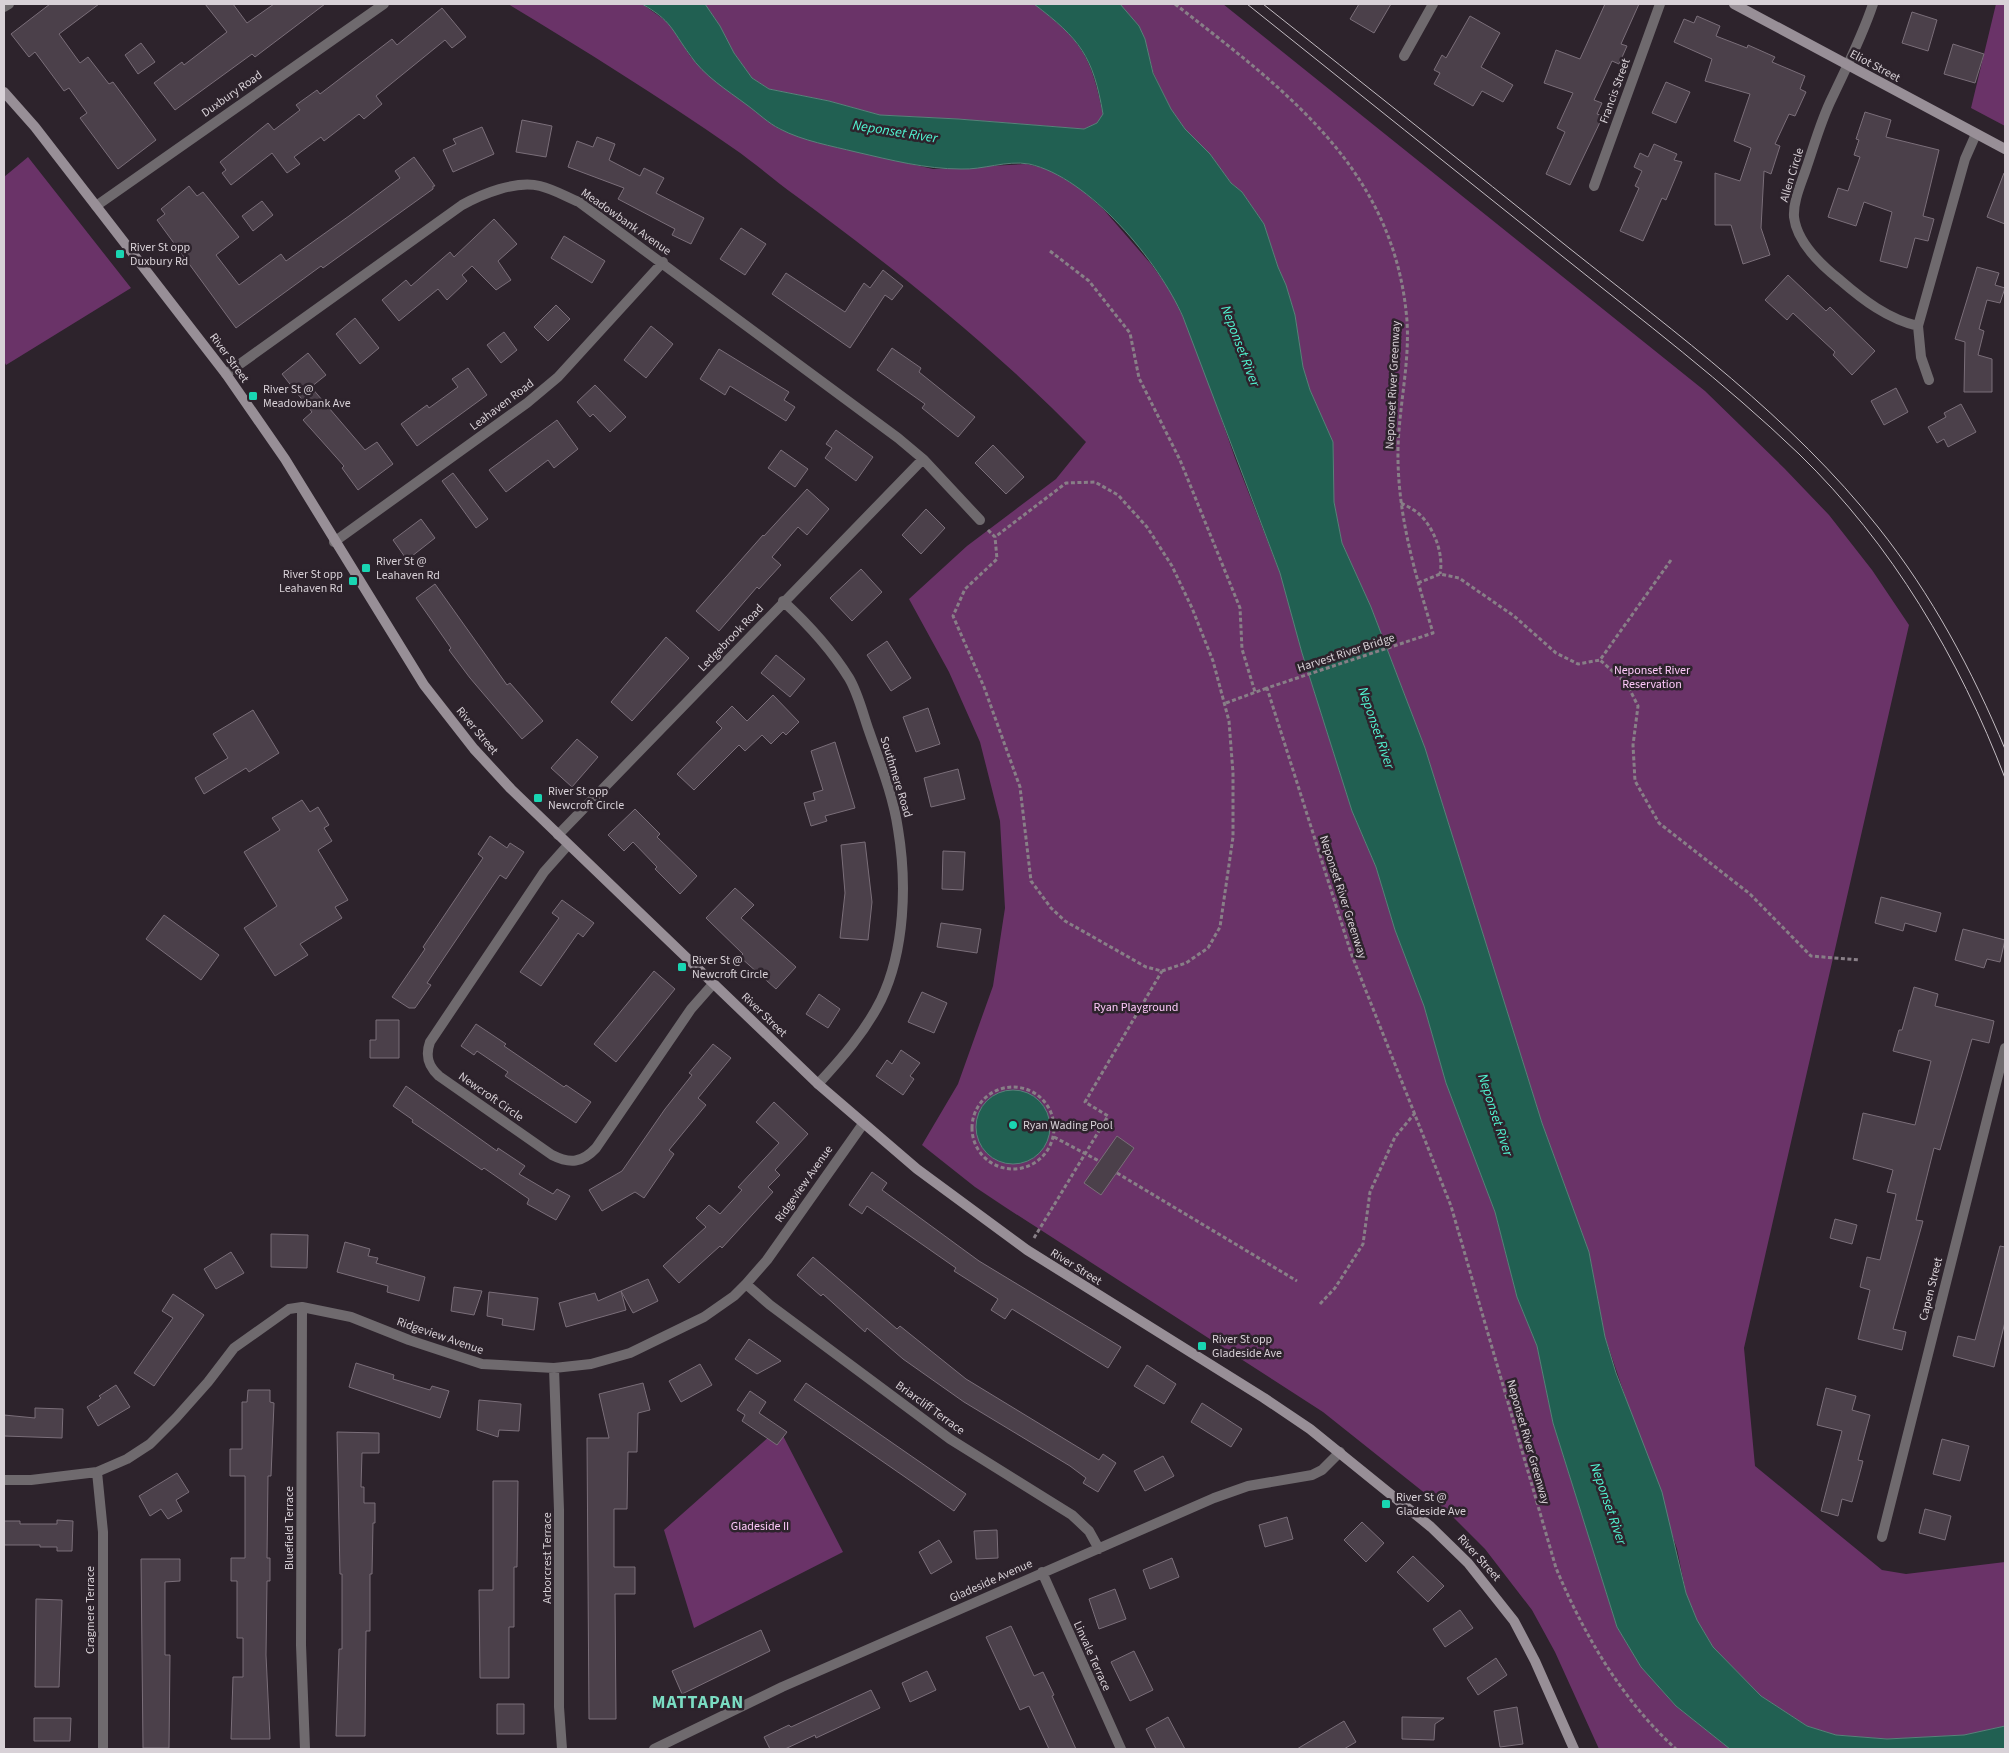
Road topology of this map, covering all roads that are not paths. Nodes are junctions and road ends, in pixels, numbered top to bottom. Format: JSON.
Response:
{"nodes":[{"id":1,"x":9,"y":4,"type":"edge"},
{"id":2,"x":384,"y":4,"type":"edge"},
{"id":3,"x":1433,"y":4,"type":"edge"},
{"id":4,"x":1660,"y":4,"type":"edge"},
{"id":5,"x":1734,"y":4,"type":"edge"},
{"id":6,"x":1873,"y":4,"type":"edge"},
{"id":7,"x":4,"y":8,"type":"edge"},
{"id":8,"x":1404,"y":56,"type":"dead end"},
{"id":9,"x":1848,"y":67,"type":"junction"},
{"id":10,"x":4,"y":92,"type":"edge"},
{"id":11,"x":1976,"y":134,"type":"junction"},
{"id":12,"x":2005,"y":149,"type":"edge"},
{"id":13,"x":1594,"y":186,"type":"dead end"},
{"id":14,"x":96,"y":206,"type":"junction"},
{"id":15,"x":663,"y":262,"type":"junction"},
{"id":16,"x":1918,"y":326,"type":"junction"},
{"id":17,"x":226,"y":374,"type":"junction"},
{"id":18,"x":1929,"y":380,"type":"dead end"},
{"id":19,"x":923,"y":459,"type":"junction"},
{"id":20,"x":980,"y":520,"type":"dead end"},
{"id":21,"x":334,"y":542,"type":"junction"},
{"id":22,"x":783,"y":601,"type":"junction"},
{"id":23,"x":558,"y":835,"type":"junction"},
{"id":24,"x":568,"y":845,"type":"junction"},
{"id":25,"x":713,"y":984,"type":"junction"},
{"id":26,"x":2005,"y":1048,"type":"edge"},
{"id":27,"x":818,"y":1084,"type":"junction"},
{"id":28,"x":863,"y":1124,"type":"junction"},
{"id":29,"x":746,"y":1284,"type":"junction"},
{"id":30,"x":302,"y":1307,"type":"junction"},
{"id":31,"x":554,"y":1368,"type":"junction"},
{"id":32,"x":1340,"y":1452,"type":"junction"},
{"id":33,"x":97,"y":1472,"type":"junction"},
{"id":34,"x":4,"y":1480,"type":"edge"},
{"id":35,"x":1882,"y":1538,"type":"dead end"},
{"id":36,"x":1099,"y":1549,"type":"junction"},
{"id":37,"x":1042,"y":1572,"type":"junction"},
{"id":38,"x":103,"y":1749,"type":"edge"},
{"id":39,"x":305,"y":1749,"type":"edge"},
{"id":40,"x":562,"y":1749,"type":"edge"},
{"id":41,"x":654,"y":1749,"type":"edge"},
{"id":42,"x":1121,"y":1749,"type":"edge"},
{"id":43,"x":1574,"y":1749,"type":"edge"}],
"edges":[{"from":1,"to":7,"type":"street"},
{"from":2,"to":14,"type":"street","name":"Duxbury Road"},
{"from":3,"to":8,"type":"street"},
{"from":4,"to":13,"type":"street","name":"Francis Street"},
{"from":5,"to":9,"type":"main road","name":"Eliot Street"},
{"from":6,"to":9,"type":"street","name":"Allen Circle"},
{"from":9,"to":11,"type":"main road","name":"Eliot Street"},
{"from":9,"to":16,"type":"street","name":"Allen Circle"},
{"from":10,"to":14,"type":"main road","name":"River Street"},
{"from":11,"to":12,"type":"main road","name":"Eliot Street"},
{"from":11,"to":16,"type":"street"},
{"from":14,"to":17,"type":"main road","name":"River Street"},
{"from":15,"to":17,"type":"street","name":"Meadowbank Avenue"},
{"from":15,"to":19,"type":"street","name":"Meadowbank Avenue"},
{"from":15,"to":21,"type":"street","name":"Leahaven Road"},
{"from":16,"to":18,"type":"street"},
{"from":17,"to":21,"type":"main road","name":"River Street"},
{"from":19,"to":20,"type":"street","name":"Meadowbank Avenue"},
{"from":19,"to":22,"type":"street","name":"Ledgebrook Road"},
{"from":21,"to":23,"type":"main road","name":"River Street"},
{"from":22,"to":23,"type":"street","name":"Ledgebrook Road"},
{"from":22,"to":27,"type":"street","name":"Southmere Road"},
{"from":23,"to":24,"type":"main road","name":"River Street"},
{"from":24,"to":25,"type":"main road","name":"River Street"},
{"from":24,"to":25,"type":"street","name":"Newcroft Circle"},
{"from":25,"to":27,"type":"main road","name":"River Street"},
{"from":26,"to":35,"type":"street","name":"Capen Street"},
{"from":27,"to":28,"type":"main road","name":"River Street"},
{"from":28,"to":29,"type":"street","name":"Ridgeview Avenue"},
{"from":28,"to":32,"type":"main road","name":"River Street"},
{"from":29,"to":31,"type":"street","name":"Ridgeview Avenue"},
{"from":29,"to":36,"type":"street","name":"Briarcliff Terrace"},
{"from":30,"to":31,"type":"street","name":"Ridgeview Avenue"},
{"from":30,"to":33,"type":"street"},
{"from":30,"to":39,"type":"street","name":"Bluefield Terrace"},
{"from":31,"to":40,"type":"street","name":"Arborcrest Terrace"},
{"from":32,"to":36,"type":"street","name":"Gladeside Avenue"},
{"from":32,"to":43,"type":"main road","name":"River Street"},
{"from":33,"to":34,"type":"street"},
{"from":33,"to":38,"type":"street","name":"Cragmere Terrace"},
{"from":36,"to":37,"type":"street","name":"Gladeside Avenue"},
{"from":37,"to":41,"type":"street","name":"Gladeside Avenue"},
{"from":37,"to":42,"type":"street","name":"Linvale Terrace"}]}
